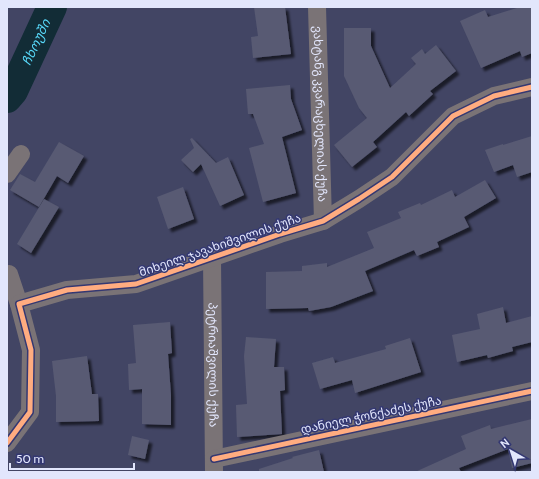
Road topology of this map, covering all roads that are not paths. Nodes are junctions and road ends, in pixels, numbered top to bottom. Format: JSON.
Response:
{"nodes":[{"id":1,"x":317,"y":7,"type":"edge"},
{"id":2,"x":532,"y":87,"type":"edge"},
{"id":3,"x":21,"y":154,"type":"dead end"},
{"id":4,"x":7,"y":174,"type":"edge"},
{"id":5,"x":323,"y":221,"type":"junction"},
{"id":6,"x":212,"y":258,"type":"junction"},
{"id":7,"x":8,"y":274,"type":"edge"},
{"id":8,"x":19,"y":304,"type":"junction"},
{"id":9,"x":532,"y":391,"type":"edge"},
{"id":10,"x":7,"y":443,"type":"edge"},
{"id":11,"x":214,"y":465,"type":"edge"}],
"edges":[{"from":1,"to":5,"type":"street","name":"ვახტანგ კვარაცხელიას ქუჩა"},
{"from":2,"to":5,"type":"street","name":"მიხეილ ჯავახიშვილის ქუჩა"},
{"from":3,"to":4,"type":"street"},
{"from":5,"to":6,"type":"street","name":"მიხეილ ჯავახიშვილის ქუჩა"},
{"from":6,"to":8,"type":"street","name":"მიხეილ ჯავახიშვილის ქუჩა"},
{"from":6,"to":11,"type":"street","name":"პეტრიაშვილის ქუჩა"},
{"from":7,"to":8,"type":"street"},
{"from":8,"to":10,"type":"street"},
{"from":9,"to":11,"type":"street","name":"დანიელ ჭონქაძეს ქუჩა"}]}
